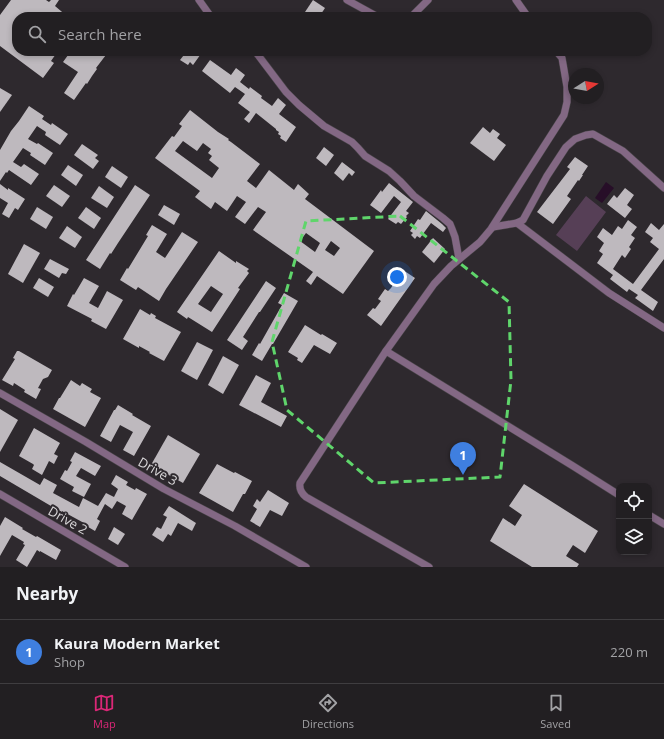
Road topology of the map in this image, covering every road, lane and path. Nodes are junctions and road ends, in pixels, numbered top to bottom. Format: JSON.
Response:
{"nodes":[{"id":1,"x":200,"y":0,"type":"edge"},
{"id":2,"x":347,"y":0,"type":"edge"},
{"id":3,"x":428,"y":0,"type":"edge"},
{"id":4,"x":516,"y":0,"type":"edge"},
{"id":5,"x":208,"y":12,"type":"edge"},
{"id":6,"x":369,"y":12,"type":"edge"},
{"id":7,"x":416,"y":12,"type":"edge"},
{"id":8,"x":524,"y":12,"type":"edge"},
{"id":9,"x":259,"y":56,"type":"edge"},
{"id":10,"x":560,"y":56,"type":"edge"},
{"id":11,"x":664,"y":188,"type":"edge"},
{"id":12,"x":517,"y":223,"type":"junction"},
{"id":13,"x":493,"y":227,"type":"junction"},
{"id":14,"x":459,"y":259,"type":"junction"},
{"id":15,"x":664,"y":328,"type":"edge"},
{"id":16,"x":386,"y":352,"type":"junction"},
{"id":17,"x":0,"y":393,"type":"edge"},
{"id":18,"x":616,"y":493,"type":"edge"},
{"id":19,"x":0,"y":494,"type":"edge"},
{"id":20,"x":652,"y":517,"type":"edge"},
{"id":21,"x":664,"y":524,"type":"edge"},
{"id":22,"x":125,"y":567,"type":"edge"},
{"id":23,"x":306,"y":567,"type":"edge"},
{"id":24,"x":429,"y":567,"type":"edge"}],
"edges":[{"from":1,"to":5,"type":"street"},
{"from":2,"to":6,"type":"street"},
{"from":3,"to":7,"type":"street"},
{"from":4,"to":8,"type":"street"},
{"from":9,"to":14,"type":"street"},
{"from":10,"to":13,"type":"street"},
{"from":11,"to":12,"type":"street"},
{"from":12,"to":13,"type":"street"},
{"from":12,"to":15,"type":"street"},
{"from":13,"to":14,"type":"street"},
{"from":14,"to":16,"type":"street"},
{"from":16,"to":18,"type":"street"},
{"from":16,"to":24,"type":"street"},
{"from":17,"to":23,"type":"street","name":"Drive 3"},
{"from":19,"to":22,"type":"street","name":"Drive 2"},
{"from":20,"to":21,"type":"street"}]}
